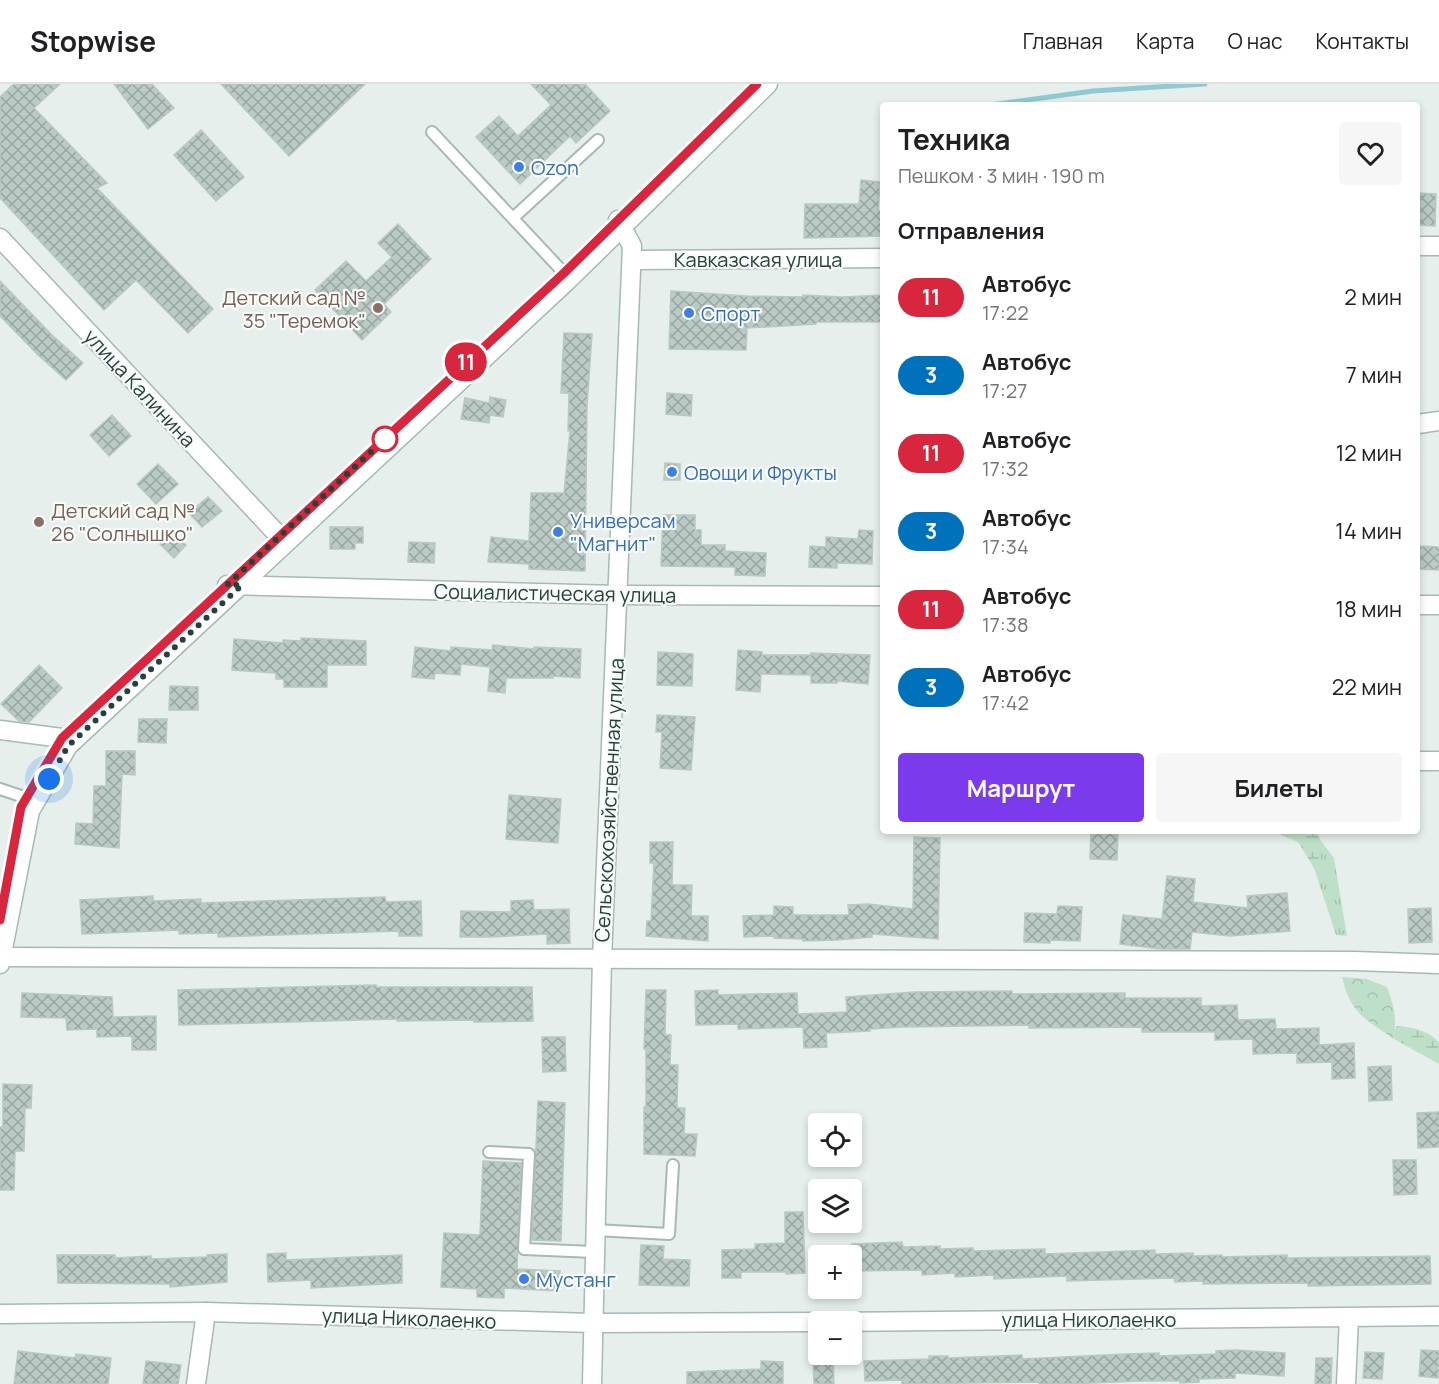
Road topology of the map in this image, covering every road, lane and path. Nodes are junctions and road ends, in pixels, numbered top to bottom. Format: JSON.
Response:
{"nodes":[{"id":1,"x":757,"y":84,"type":"edge"},
{"id":2,"x":768,"y":84,"type":"edge"},
{"id":3,"x":432,"y":132,"type":"dead end"},
{"id":4,"x":598,"y":140,"type":"dead end"},
{"id":5,"x":513,"y":218,"type":"junction"},
{"id":6,"x":621,"y":223,"type":"junction"},
{"id":7,"x":0,"y":238,"type":"edge"},
{"id":8,"x":1420,"y":246,"type":"edge"},
{"id":9,"x":1439,"y":246,"type":"edge"},
{"id":10,"x":880,"y":258,"type":"edge"},
{"id":11,"x":632,"y":260,"type":"junction"},
{"id":12,"x":564,"y":273,"type":"junction"},
{"id":13,"x":1439,"y":420,"type":"edge"},
{"id":14,"x":1420,"y":424,"type":"edge"},
{"id":15,"x":280,"y":537,"type":"junction"},
{"id":16,"x":235,"y":585,"type":"junction"},
{"id":17,"x":619,"y":595,"type":"junction"},
{"id":18,"x":880,"y":596,"type":"edge"},
{"id":19,"x":1420,"y":605,"type":"edge"},
{"id":20,"x":1439,"y":605,"type":"edge"},
{"id":21,"x":0,"y":730,"type":"edge"},
{"id":22,"x":62,"y":738,"type":"junction"},
{"id":23,"x":1420,"y":761,"type":"edge"},
{"id":24,"x":1439,"y":761,"type":"edge"},
{"id":25,"x":0,"y":789,"type":"edge"},
{"id":26,"x":27,"y":798,"type":"junction"},
{"id":27,"x":0,"y":920,"type":"edge"},
{"id":28,"x":0,"y":959,"type":"edge"},
{"id":29,"x":602,"y":959,"type":"junction"},
{"id":30,"x":1439,"y":964,"type":"edge"},
{"id":31,"x":489,"y":1152,"type":"dead end"},
{"id":32,"x":673,"y":1165,"type":"dead end"},
{"id":33,"x":595,"y":1230,"type":"junction"},
{"id":34,"x":594,"y":1252,"type":"junction"},
{"id":35,"x":206,"y":1312,"type":"junction"},
{"id":36,"x":0,"y":1314,"type":"edge"},
{"id":37,"x":1349,"y":1317,"type":"junction"},
{"id":38,"x":1439,"y":1317,"type":"edge"},
{"id":39,"x":808,"y":1322,"type":"edge"},
{"id":40,"x":862,"y":1322,"type":"edge"},
{"id":41,"x":592,"y":1323,"type":"junction"},
{"id":42,"x":196,"y":1384,"type":"edge"},
{"id":43,"x":592,"y":1384,"type":"edge"},
{"id":44,"x":1346,"y":1384,"type":"edge"}],
"edges":[{"from":1,"to":6,"type":"street"},
{"from":2,"to":6,"type":"street"},
{"from":3,"to":5,"type":"lane"},
{"from":4,"to":5,"type":"lane"},
{"from":5,"to":12,"type":"lane"},
{"from":6,"to":11,"type":"street","name":"Сельскохозяйственная улица"},
{"from":6,"to":12,"type":"street"},
{"from":6,"to":16,"type":"street"},
{"from":7,"to":15,"type":"street","name":"улица Калинина"},
{"from":8,"to":9,"type":"street"},
{"from":10,"to":11,"type":"street","name":"Кавказская улица"},
{"from":11,"to":17,"type":"street","name":"Сельскохозяйственная улица"},
{"from":12,"to":15,"type":"street"},
{"from":13,"to":14,"type":"street"},
{"from":15,"to":16,"type":"street"},
{"from":16,"to":17,"type":"street","name":"Социалистическая улица"},
{"from":16,"to":22,"type":"street"},
{"from":16,"to":28,"type":"street"},
{"from":17,"to":18,"type":"street","name":"Социалистическая улица"},
{"from":17,"to":29,"type":"street","name":"Сельскохозяйственная улица"},
{"from":19,"to":20,"type":"street"},
{"from":21,"to":22,"type":"street"},
{"from":22,"to":26,"type":"street"},
{"from":23,"to":24,"type":"street"},
{"from":25,"to":26,"type":"lane"},
{"from":26,"to":27,"type":"street"},
{"from":28,"to":29,"type":"street"},
{"from":29,"to":30,"type":"street"},
{"from":29,"to":33,"type":"street","name":"Сельскохозяйственная улица"},
{"from":31,"to":34,"type":"lane"},
{"from":32,"to":33,"type":"lane"},
{"from":33,"to":34,"type":"street","name":"Сельскохозяйственная улица"},
{"from":34,"to":41,"type":"street","name":"Сельскохозяйственная улица"},
{"from":35,"to":36,"type":"street","name":"улица Николаенко"},
{"from":35,"to":41,"type":"street","name":"улица Николаенко"},
{"from":35,"to":42,"type":"street"},
{"from":37,"to":38,"type":"street","name":"улица Николаенко"},
{"from":37,"to":40,"type":"street","name":"улица Николаенко"},
{"from":37,"to":44,"type":"street"},
{"from":39,"to":41,"type":"street","name":"улица Николаенко"},
{"from":41,"to":43,"type":"street","name":"Сельскохозяйственная улица"}]}
